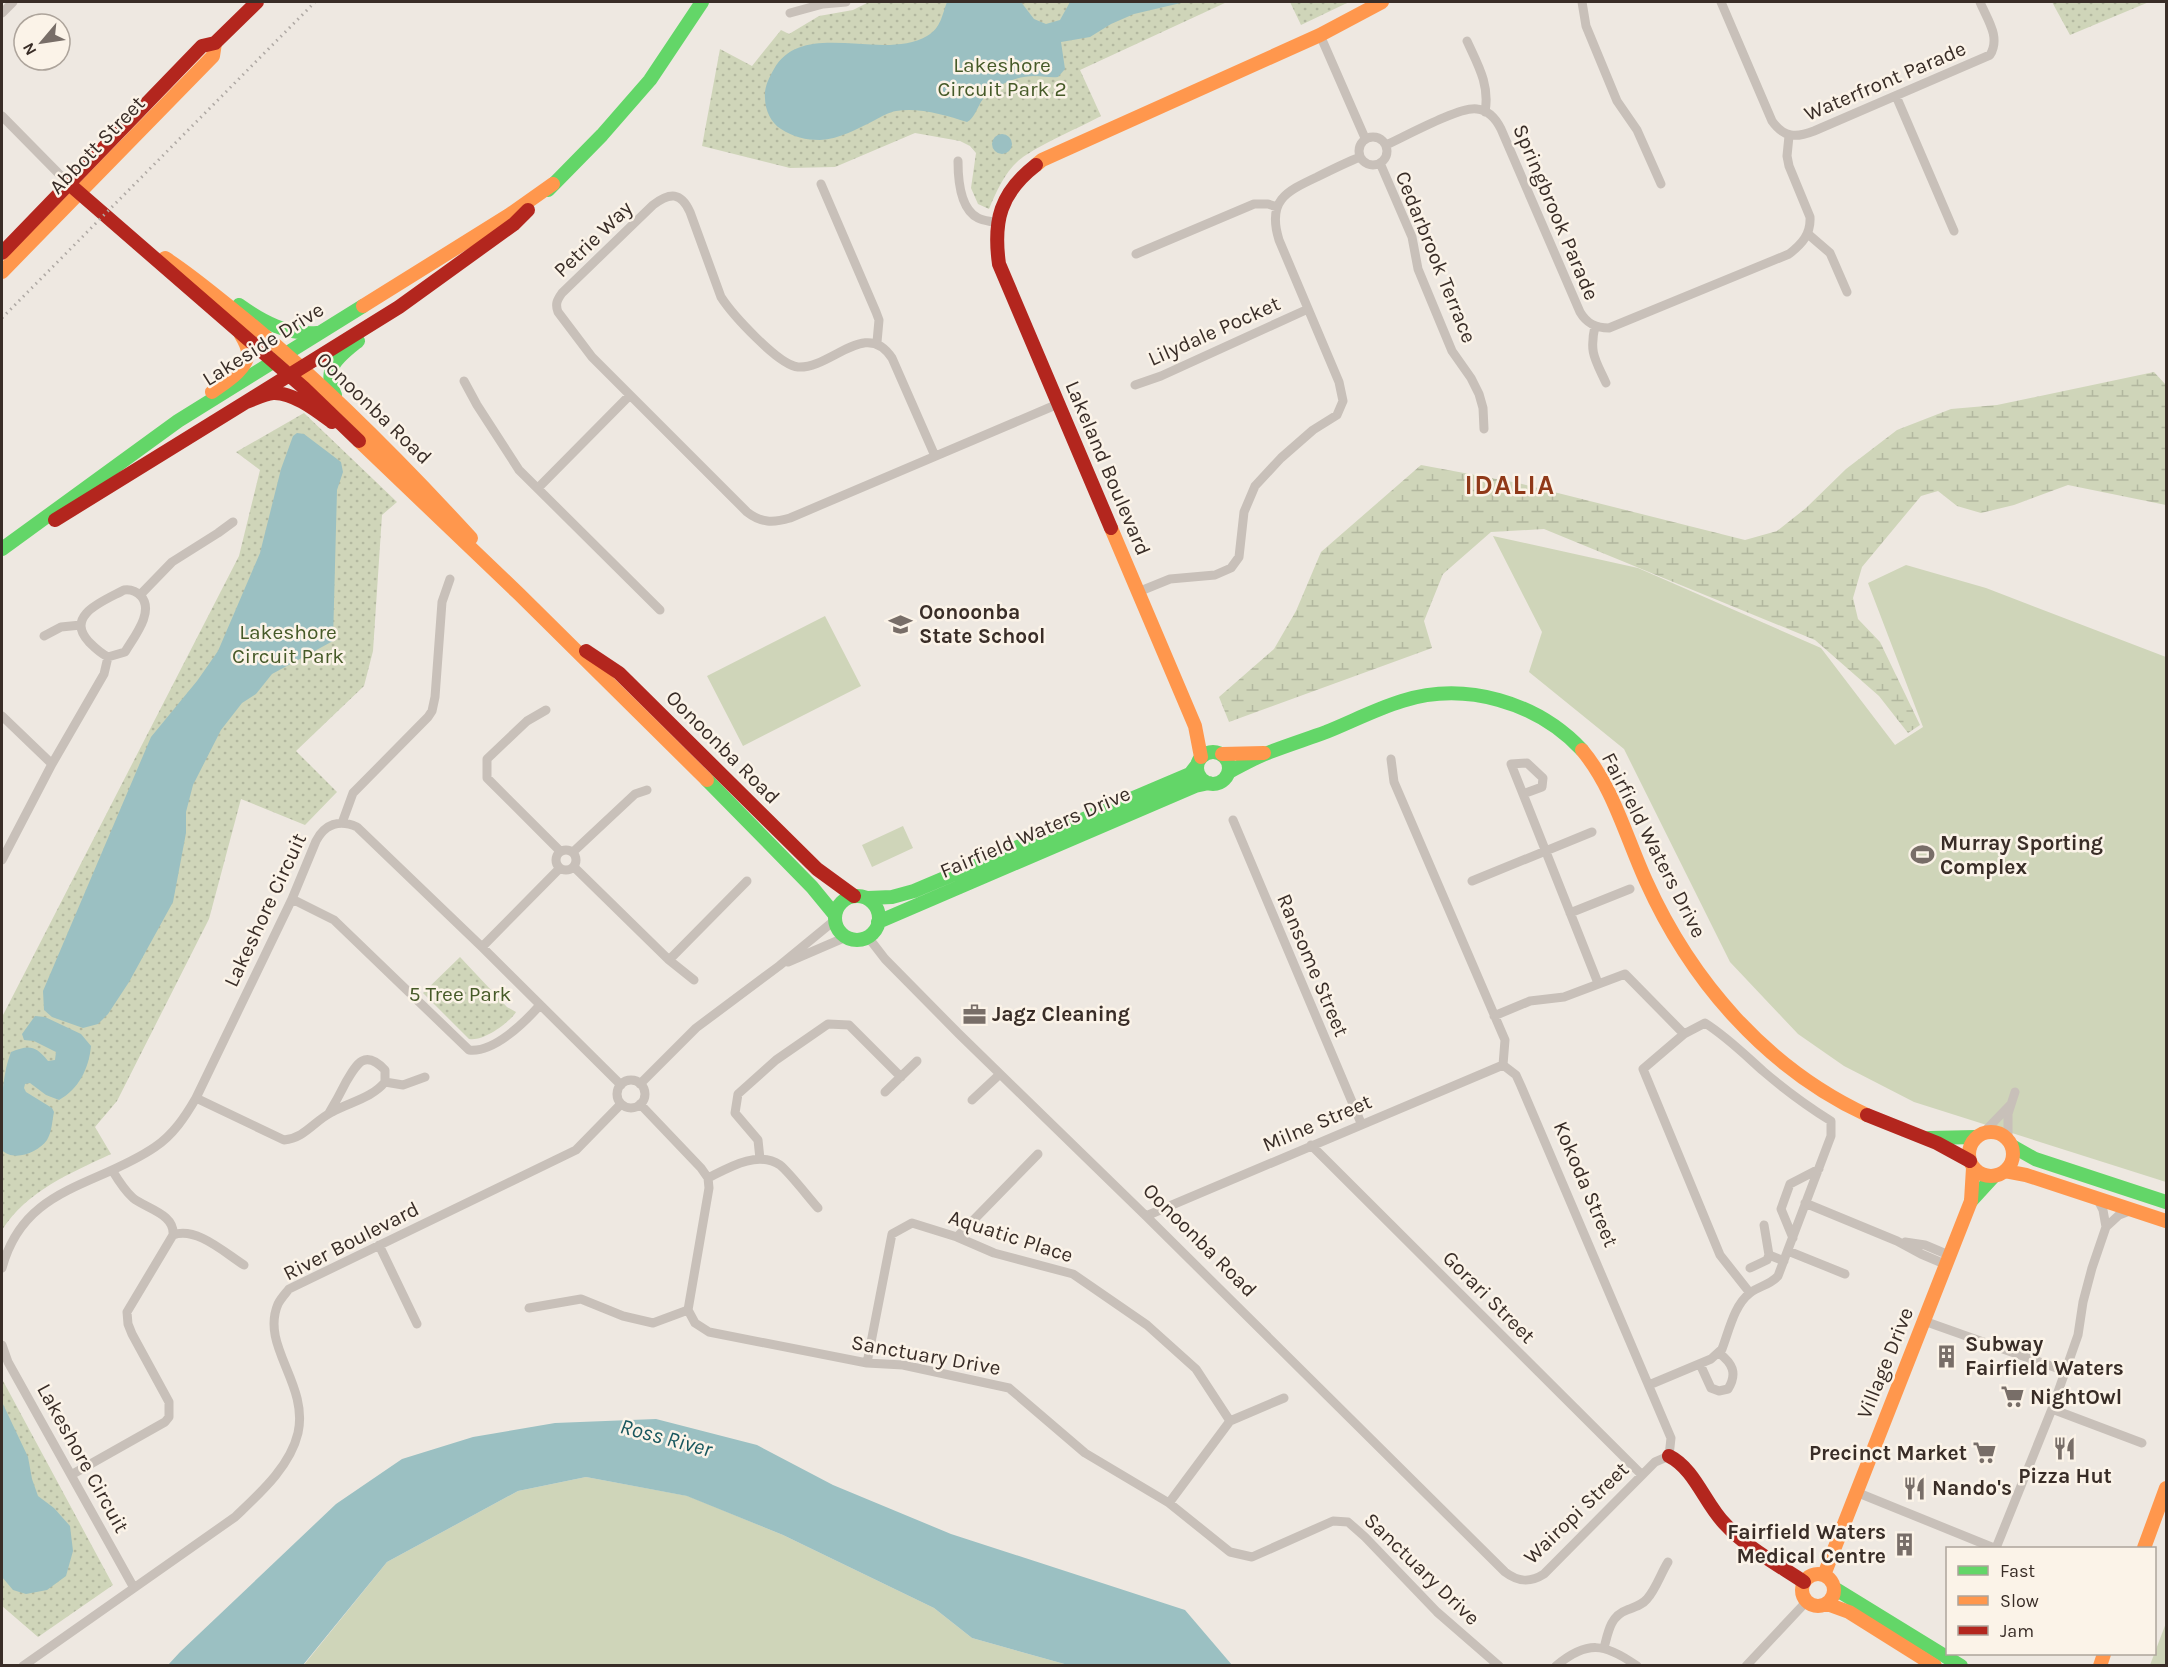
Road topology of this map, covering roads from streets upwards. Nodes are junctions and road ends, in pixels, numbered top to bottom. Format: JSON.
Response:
{"nodes":[{"id":1,"x":13,"y":2,"type":"edge"},
{"id":2,"x":257,"y":2,"type":"edge"},
{"id":3,"x":702,"y":2,"type":"edge"},
{"id":4,"x":846,"y":2,"type":"edge"},
{"id":5,"x":1382,"y":2,"type":"edge"},
{"id":6,"x":1582,"y":2,"type":"edge"},
{"id":7,"x":1721,"y":2,"type":"edge"},
{"id":8,"x":1980,"y":2,"type":"edge"},
{"id":9,"x":2,"y":13,"type":"edge"},
{"id":10,"x":790,"y":13,"type":"dead end"},
{"id":11,"x":1320,"y":34,"type":"junction"},
{"id":12,"x":1467,"y":40,"type":"dead end"},
{"id":13,"x":216,"y":43,"type":"junction"},
{"id":14,"x":1896,"y":96,"type":"junction"},
{"id":15,"x":1485,"y":112,"type":"junction"},
{"id":16,"x":2,"y":116,"type":"edge"},
{"id":17,"x":1789,"y":136,"type":"junction"},
{"id":18,"x":1365,"y":138,"type":"junction"},
{"id":19,"x":1386,"y":145,"type":"junction"},
{"id":20,"x":1360,"y":157,"type":"junction"},
{"id":21,"x":958,"y":161,"type":"dead end"},
{"id":22,"x":1380,"y":163,"type":"junction"},
{"id":23,"x":68,"y":183,"type":"junction"},
{"id":24,"x":553,"y":184,"type":"junction"},
{"id":25,"x":821,"y":184,"type":"dead end"},
{"id":26,"x":1661,"y":184,"type":"dead end"},
{"id":27,"x":80,"y":193,"type":"junction"},
{"id":28,"x":1277,"y":207,"type":"junction"},
{"id":29,"x":997,"y":223,"type":"junction"},
{"id":30,"x":123,"y":230,"type":"junction"},
{"id":31,"x":1954,"y":231,"type":"dead end"},
{"id":32,"x":1808,"y":234,"type":"junction"},
{"id":33,"x":2,"y":253,"type":"edge"},
{"id":34,"x":1136,"y":254,"type":"dead end"},
{"id":35,"x":2,"y":272,"type":"edge"},
{"id":36,"x":195,"y":278,"type":"junction"},
{"id":37,"x":1847,"y":292,"type":"dead end"},
{"id":38,"x":399,"y":307,"type":"junction"},
{"id":39,"x":1308,"y":309,"type":"junction"},
{"id":40,"x":1595,"y":326,"type":"junction"},
{"id":41,"x":238,"y":329,"type":"junction"},
{"id":42,"x":322,"y":333,"type":"junction"},
{"id":43,"x":877,"y":342,"type":"junction"},
{"id":44,"x":280,"y":358,"type":"junction"},
{"id":45,"x":296,"y":371,"type":"junction"},
{"id":46,"x":464,"y":381,"type":"dead end"},
{"id":47,"x":1606,"y":383,"type":"dead end"},
{"id":48,"x":1135,"y":385,"type":"dead end"},
{"id":49,"x":630,"y":395,"type":"junction"},
{"id":50,"x":246,"y":402,"type":"junction"},
{"id":51,"x":1058,"y":404,"type":"junction"},
{"id":52,"x":342,"y":405,"type":"junction"},
{"id":53,"x":178,"y":421,"type":"junction"},
{"id":54,"x":1484,"y":429,"type":"dead end"},
{"id":55,"x":370,"y":451,"type":"junction"},
{"id":56,"x":935,"y":456,"type":"junction"},
{"id":57,"x":538,"y":488,"type":"junction"},
{"id":58,"x":233,"y":522,"type":"dead end"},
{"id":59,"x":2,"y":551,"type":"edge"},
{"id":60,"x":450,"y":579,"type":"dead end"},
{"id":61,"x":1138,"y":592,"type":"junction"},
{"id":62,"x":519,"y":594,"type":"junction"},
{"id":63,"x":140,"y":596,"type":"junction"},
{"id":64,"x":660,"y":610,"type":"dead end"},
{"id":65,"x":81,"y":625,"type":"junction"},
{"id":66,"x":559,"y":633,"type":"junction"},
{"id":67,"x":44,"y":636,"type":"dead end"},
{"id":68,"x":108,"y":657,"type":"junction"},
{"id":69,"x":546,"y":710,"type":"dead end"},
{"id":70,"x":2,"y":716,"type":"edge"},
{"id":71,"x":1194,"y":726,"type":"junction"},
{"id":72,"x":1218,"y":753,"type":"junction"},
{"id":73,"x":1269,"y":753,"type":"junction"},
{"id":74,"x":1392,"y":759,"type":"dead end"},
{"id":75,"x":1199,"y":761,"type":"junction"},
{"id":76,"x":52,"y":764,"type":"junction"},
{"id":77,"x":1229,"y":772,"type":"junction"},
{"id":78,"x":1209,"y":783,"type":"junction"},
{"id":79,"x":647,"y":790,"type":"dead end"},
{"id":80,"x":1523,"y":794,"type":"dead end"},
{"id":81,"x":1233,"y":820,"type":"dead end"},
{"id":82,"x":342,"y":823,"type":"junction"},
{"id":83,"x":1592,"y":832,"type":"dead end"},
{"id":84,"x":560,"y":851,"type":"junction"},
{"id":85,"x":1546,"y":851,"type":"junction"},
{"id":86,"x":573,"y":852,"type":"junction"},
{"id":87,"x":2,"y":860,"type":"edge"},
{"id":88,"x":574,"y":867,"type":"junction"},
{"id":89,"x":560,"y":868,"type":"junction"},
{"id":90,"x":747,"y":881,"type":"dead end"},
{"id":91,"x":1472,"y":881,"type":"dead end"},
{"id":92,"x":1630,"y":889,"type":"dead end"},
{"id":93,"x":861,"y":897,"type":"junction"},
{"id":94,"x":292,"y":899,"type":"junction"},
{"id":95,"x":1570,"y":913,"type":"junction"},
{"id":96,"x":835,"y":918,"type":"junction"},
{"id":97,"x":879,"y":922,"type":"junction"},
{"id":98,"x":846,"y":937,"type":"junction"},
{"id":99,"x":868,"y":937,"type":"junction"},
{"id":100,"x":482,"y":947,"type":"junction"},
{"id":101,"x":669,"y":960,"type":"junction"},
{"id":102,"x":779,"y":966,"type":"junction"},
{"id":103,"x":694,"y":980,"type":"dead end"},
{"id":104,"x":1598,"y":983,"type":"junction"},
{"id":105,"x":540,"y":1005,"type":"junction"},
{"id":106,"x":1494,"y":1016,"type":"junction"},
{"id":107,"x":1684,"y":1034,"type":"junction"},
{"id":108,"x":917,"y":1061,"type":"dead end"},
{"id":109,"x":1503,"y":1065,"type":"junction"},
{"id":110,"x":1000,"y":1074,"type":"junction"},
{"id":111,"x":425,"y":1077,"type":"dead end"},
{"id":112,"x":901,"y":1077,"type":"junction"},
{"id":113,"x":385,"y":1082,"type":"junction"},
{"id":114,"x":640,"y":1084,"type":"junction"},
{"id":115,"x":621,"y":1085,"type":"junction"},
{"id":116,"x":885,"y":1092,"type":"dead end"},
{"id":117,"x":2015,"y":1092,"type":"dead end"},
{"id":118,"x":196,"y":1098,"type":"junction"},
{"id":119,"x":972,"y":1100,"type":"dead end"},
{"id":120,"x":621,"y":1104,"type":"junction"},
{"id":121,"x":640,"y":1104,"type":"junction"},
{"id":122,"x":2011,"y":1104,"type":"junction"},
{"id":123,"x":330,"y":1113,"type":"junction"},
{"id":124,"x":1361,"y":1124,"type":"junction"},
{"id":125,"x":1980,"y":1135,"type":"junction"},
{"id":126,"x":1927,"y":1138,"type":"junction"},
{"id":127,"x":2010,"y":1143,"type":"junction"},
{"id":128,"x":1311,"y":1145,"type":"junction"},
{"id":129,"x":1038,"y":1154,"type":"dead end"},
{"id":130,"x":760,"y":1159,"type":"junction"},
{"id":131,"x":1971,"y":1164,"type":"junction"},
{"id":132,"x":1819,"y":1169,"type":"junction"},
{"id":133,"x":112,"y":1170,"type":"junction"},
{"id":134,"x":1999,"y":1174,"type":"junction"},
{"id":135,"x":708,"y":1178,"type":"junction"},
{"id":136,"x":2095,"y":1196,"type":"junction"},
{"id":137,"x":1971,"y":1201,"type":"junction"},
{"id":138,"x":2166,"y":1202,"type":"edge"},
{"id":139,"x":1805,"y":1203,"type":"junction"},
{"id":140,"x":818,"y":1208,"type":"dead end"},
{"id":141,"x":2133,"y":1209,"type":"junction"},
{"id":142,"x":1146,"y":1216,"type":"junction"},
{"id":143,"x":2166,"y":1221,"type":"edge"},
{"id":144,"x":1764,"y":1225,"type":"dead end"},
{"id":145,"x":2106,"y":1227,"type":"junction"},
{"id":146,"x":173,"y":1235,"type":"junction"},
{"id":147,"x":957,"y":1237,"type":"junction"},
{"id":148,"x":1793,"y":1238,"type":"junction"},
{"id":149,"x":379,"y":1245,"type":"junction"},
{"id":150,"x":1788,"y":1251,"type":"junction"},
{"id":151,"x":1769,"y":1255,"type":"junction"},
{"id":152,"x":1784,"y":1261,"type":"junction"},
{"id":153,"x":1949,"y":1261,"type":"junction"},
{"id":154,"x":244,"y":1265,"type":"dead end"},
{"id":155,"x":2,"y":1268,"type":"edge"},
{"id":156,"x":1750,"y":1268,"type":"dead end"},
{"id":157,"x":1845,"y":1274,"type":"dead end"},
{"id":158,"x":1750,"y":1293,"type":"junction"},
{"id":159,"x":529,"y":1308,"type":"dead end"},
{"id":160,"x":688,"y":1311,"type":"junction"},
{"id":161,"x":1924,"y":1321,"type":"junction"},
{"id":162,"x":417,"y":1324,"type":"dead end"},
{"id":163,"x":2,"y":1345,"type":"edge"},
{"id":164,"x":1719,"y":1353,"type":"junction"},
{"id":165,"x":867,"y":1363,"type":"junction"},
{"id":166,"x":1700,"y":1364,"type":"junction"},
{"id":167,"x":2065,"y":1371,"type":"junction"},
{"id":168,"x":1649,"y":1385,"type":"junction"},
{"id":169,"x":1284,"y":1398,"type":"dead end"},
{"id":170,"x":2052,"y":1409,"type":"junction"},
{"id":171,"x":1230,"y":1421,"type":"junction"},
{"id":172,"x":2142,"y":1443,"type":"dead end"},
{"id":173,"x":1669,"y":1456,"type":"junction"},
{"id":174,"x":71,"y":1475,"type":"junction"},
{"id":175,"x":1642,"y":1475,"type":"junction"},
{"id":176,"x":2166,"y":1488,"type":"edge"},
{"id":177,"x":1856,"y":1492,"type":"junction"},
{"id":178,"x":1169,"y":1503,"type":"junction"},
{"id":179,"x":1993,"y":1547,"type":"edge"},
{"id":180,"x":1995,"y":1547,"type":"edge"},
{"id":181,"x":2144,"y":1547,"type":"edge"},
{"id":182,"x":1668,"y":1562,"type":"dead end"},
{"id":183,"x":1505,"y":1572,"type":"joint"},
{"id":184,"x":1824,"y":1575,"type":"junction"},
{"id":185,"x":1804,"y":1582,"type":"junction"},
{"id":186,"x":134,"y":1588,"type":"junction"},
{"id":187,"x":1834,"y":1588,"type":"junction"},
{"id":188,"x":1807,"y":1601,"type":"junction"},
{"id":189,"x":1827,"y":1604,"type":"junction"},
{"id":190,"x":1909,"y":1634,"type":"junction"},
{"id":191,"x":1946,"y":1647,"type":"edge"},
{"id":192,"x":1604,"y":1648,"type":"junction"},
{"id":193,"x":1932,"y":1664,"type":"edge"},
{"id":194,"x":23,"y":1665,"type":"edge"},
{"id":195,"x":1499,"y":1665,"type":"edge"},
{"id":196,"x":1556,"y":1665,"type":"edge"},
{"id":197,"x":1637,"y":1665,"type":"edge"},
{"id":198,"x":1746,"y":1665,"type":"edge"},
{"id":199,"x":1961,"y":1665,"type":"edge"}],
"edges":[{"from":1,"to":9,"type":"street"},
{"from":2,"to":13,"type":"street","name":"Abbott Street"},
{"from":3,"to":24,"type":"street","name":"Lakeside Drive"},
{"from":4,"to":10,"type":"street"},
{"from":5,"to":11,"type":"street","name":"Lakeland Boulevard"},
{"from":6,"to":26,"type":"street"},
{"from":7,"to":17,"type":"street","name":"Waterfront Parade"},
{"from":8,"to":14,"type":"street","name":"Waterfront Parade"},
{"from":11,"to":18,"type":"street"},
{"from":11,"to":29,"type":"street","name":"Lakeland Boulevard"},
{"from":12,"to":15,"type":"street","name":"Springbrook Parade"},
{"from":13,"to":23,"type":"street","name":"Abbott Street"},
{"from":13,"to":27,"type":"street","name":"Abbott Street"},
{"from":14,"to":17,"type":"street","name":"Waterfront Parade"},
{"from":14,"to":31,"type":"street"},
{"from":15,"to":19,"type":"street","name":"Springbrook Parade"},
{"from":15,"to":40,"type":"street","name":"Springbrook Parade"},
{"from":16,"to":23,"type":"street"},
{"from":17,"to":32,"type":"street","name":"Waterfront Parade"},
{"from":18,"to":19,"type":"street"},
{"from":18,"to":20,"type":"street"},
{"from":19,"to":22,"type":"street"},
{"from":20,"to":22,"type":"street"},
{"from":20,"to":28,"type":"street"},
{"from":21,"to":29,"type":"street"},
{"from":22,"to":54,"type":"street","name":"Cedarbrook Terrace"},
{"from":23,"to":27,"type":"street","name":"Oonoonba Road"},
{"from":23,"to":33,"type":"street","name":"Abbott Street"},
{"from":24,"to":38,"type":"street","name":"Lakeside Drive"},
{"from":24,"to":42,"type":"street","name":"Lakeside Drive"},
{"from":25,"to":43,"type":"street"},
{"from":27,"to":30,"type":"street","name":"Oonoonba Road"},
{"from":27,"to":35,"type":"street","name":"Abbott Street"},
{"from":28,"to":34,"type":"street"},
{"from":28,"to":39,"type":"street"},
{"from":29,"to":51,"type":"street","name":"Lakeland Boulevard"},
{"from":30,"to":36,"type":"street","name":"Oonoonba Road"},
{"from":30,"to":41,"type":"street","name":"Oonoonba Road"},
{"from":32,"to":37,"type":"street"},
{"from":32,"to":40,"type":"street","name":"Springbrook Parade"},
{"from":36,"to":42,"type":"street"},
{"from":36,"to":44,"type":"street","name":"Oonoonba Road"},
{"from":38,"to":45,"type":"street","name":"Lakeside Drive"},
{"from":38,"to":52,"type":"street"},
{"from":39,"to":48,"type":"street","name":"Lilydale Pocket"},
{"from":39,"to":61,"type":"street"},
{"from":40,"to":47,"type":"street","name":"Springbrook Parade"},
{"from":41,"to":44,"type":"street","name":"Oonoonba Road"},
{"from":41,"to":53,"type":"street"},
{"from":42,"to":44,"type":"street","name":"Lakeside Drive"},
{"from":43,"to":49,"type":"street","name":"Petrie Way"},
{"from":43,"to":56,"type":"street"},
{"from":44,"to":45,"type":"street","name":"Oonoonba Road"},
{"from":44,"to":53,"type":"street","name":"Lakeside Drive"},
{"from":45,"to":50,"type":"street","name":"Lakeside Drive"},
{"from":45,"to":52,"type":"street","name":"Oonoonba Road"},
{"from":45,"to":55,"type":"street","name":"Oonoonba Road"},
{"from":46,"to":57,"type":"street"},
{"from":49,"to":56,"type":"street","name":"Petrie Way"},
{"from":49,"to":57,"type":"street"},
{"from":50,"to":55,"type":"street","name":"Lakeside Drive"},
{"from":50,"to":59,"type":"street","name":"Lakeside Drive"},
{"from":51,"to":56,"type":"street","name":"Petrie Way"},
{"from":51,"to":61,"type":"street","name":"Lakeland Boulevard"},
{"from":52,"to":62,"type":"street","name":"Oonoonba Road"},
{"from":53,"to":59,"type":"street","name":"Lakeside Drive"},
{"from":55,"to":62,"type":"street","name":"Oonoonba Road"},
{"from":57,"to":64,"type":"street"},
{"from":58,"to":63,"type":"street"},
{"from":60,"to":82,"type":"street"},
{"from":61,"to":71,"type":"street","name":"Lakeland Boulevard"},
{"from":62,"to":66,"type":"street","name":"Oonoonba Road"},
{"from":63,"to":65,"type":"street"},
{"from":63,"to":68,"type":"street"},
{"from":65,"to":67,"type":"street"},
{"from":65,"to":68,"type":"street"},
{"from":66,"to":93,"type":"street","name":"Oonoonba Road"},
{"from":66,"to":96,"type":"street","name":"Oonoonba Road"},
{"from":68,"to":76,"type":"street"},
{"from":69,"to":84,"type":"street"},
{"from":70,"to":76,"type":"street"},
{"from":71,"to":72,"type":"street","name":"Lakeland Boulevard"},
{"from":71,"to":75,"type":"street","name":"Lakeland Boulevard"},
{"from":72,"to":73,"type":"street","name":"Fairfield Waters Drive"},
{"from":72,"to":75,"type":"street"},
{"from":72,"to":77,"type":"street"},
{"from":73,"to":77,"type":"street","name":"Fairfield Waters Drive"},
{"from":73,"to":126,"type":"street","name":"Fairfield Waters Drive"},
{"from":74,"to":106,"type":"street"},
{"from":75,"to":78,"type":"street"},
{"from":75,"to":93,"type":"street","name":"Fairfield Waters Drive"},
{"from":76,"to":87,"type":"street"},
{"from":77,"to":78,"type":"street"},
{"from":78,"to":97,"type":"street","name":"Fairfield Waters Drive"},
{"from":79,"to":86,"type":"street"},
{"from":80,"to":85,"type":"street"},
{"from":81,"to":124,"type":"street","name":"Ransome Street"},
{"from":82,"to":94,"type":"street","name":"Lakeshore Circuit"},
{"from":82,"to":100,"type":"street"},
{"from":83,"to":85,"type":"street"},
{"from":84,"to":86,"type":"street"},
{"from":84,"to":89,"type":"street"},
{"from":85,"to":91,"type":"street"},
{"from":85,"to":95,"type":"street"},
{"from":86,"to":88,"type":"street"},
{"from":88,"to":89,"type":"street"},
{"from":88,"to":101,"type":"street"},
{"from":89,"to":100,"type":"street"},
{"from":90,"to":101,"type":"street"},
{"from":92,"to":95,"type":"street"},
{"from":93,"to":96,"type":"street"},
{"from":93,"to":97,"type":"street"},
{"from":94,"to":105,"type":"street"},
{"from":94,"to":118,"type":"street","name":"Lakeshore Circuit"},
{"from":95,"to":104,"type":"street"},
{"from":96,"to":98,"type":"street"},
{"from":96,"to":102,"type":"street"},
{"from":97,"to":99,"type":"street"},
{"from":98,"to":99,"type":"street"},
{"from":98,"to":102,"type":"street"},
{"from":99,"to":110,"type":"street","name":"Oonoonba Road"},
{"from":100,"to":105,"type":"street"},
{"from":101,"to":103,"type":"street"},
{"from":102,"to":114,"type":"street"},
{"from":104,"to":106,"type":"street"},
{"from":104,"to":107,"type":"street"},
{"from":105,"to":115,"type":"street"},
{"from":106,"to":109,"type":"street"},
{"from":107,"to":132,"type":"street"},
{"from":107,"to":158,"type":"street"},
{"from":108,"to":112,"type":"street"},
{"from":109,"to":124,"type":"street","name":"Milne Street"},
{"from":109,"to":168,"type":"street","name":"Kokoda Street"},
{"from":110,"to":119,"type":"street"},
{"from":110,"to":142,"type":"street","name":"Oonoonba Road"},
{"from":111,"to":113,"type":"street"},
{"from":112,"to":116,"type":"street"},
{"from":112,"to":130,"type":"street"},
{"from":113,"to":123,"type":"street"},
{"from":113,"to":123,"type":"street"},
{"from":114,"to":115,"type":"street"},
{"from":114,"to":121,"type":"street"},
{"from":115,"to":120,"type":"street"},
{"from":117,"to":122,"type":"street"},
{"from":118,"to":123,"type":"street"},
{"from":118,"to":133,"type":"street","name":"Lakeshore Circuit"},
{"from":120,"to":121,"type":"street"},
{"from":120,"to":149,"type":"street","name":"River Boulevard"},
{"from":121,"to":135,"type":"street"},
{"from":122,"to":125,"type":"street"},
{"from":122,"to":127,"type":"street"},
{"from":124,"to":128,"type":"street","name":"Milne Street"},
{"from":125,"to":126,"type":"street","name":"Fairfield Waters Drive"},
{"from":125,"to":127,"type":"street"},
{"from":125,"to":131,"type":"street"},
{"from":126,"to":131,"type":"street","name":"Fairfield Waters Drive"},
{"from":127,"to":134,"type":"street"},
{"from":127,"to":138,"type":"street"},
{"from":128,"to":142,"type":"street","name":"Milne Street"},
{"from":128,"to":175,"type":"street","name":"Gorari Street"},
{"from":129,"to":147,"type":"street"},
{"from":130,"to":135,"type":"street"},
{"from":130,"to":140,"type":"street"},
{"from":131,"to":134,"type":"street"},
{"from":131,"to":137,"type":"street","name":"Village Drive"},
{"from":132,"to":139,"type":"street"},
{"from":132,"to":148,"type":"street"},
{"from":133,"to":146,"type":"street"},
{"from":133,"to":155,"type":"street","name":"Lakeshore Circuit"},
{"from":134,"to":136,"type":"street"},
{"from":134,"to":137,"type":"street","name":"Village Drive"},
{"from":135,"to":160,"type":"street"},
{"from":136,"to":141,"type":"street"},
{"from":136,"to":145,"type":"street"},
{"from":137,"to":153,"type":"street","name":"Village Drive"},
{"from":139,"to":148,"type":"street"},
{"from":139,"to":153,"type":"street"},
{"from":141,"to":143,"type":"street"},
{"from":141,"to":145,"type":"street"},
{"from":142,"to":183,"type":"street","name":"Oonoonba Road"},
{"from":144,"to":151,"type":"street"},
{"from":145,"to":167,"type":"street"},
{"from":146,"to":154,"type":"street"},
{"from":146,"to":174,"type":"street"},
{"from":147,"to":165,"type":"street","name":"Aquatic Place"},
{"from":147,"to":171,"type":"street","name":"Aquatic Place"},
{"from":148,"to":150,"type":"street"},
{"from":149,"to":162,"type":"street"},
{"from":149,"to":186,"type":"street","name":"River Boulevard"},
{"from":150,"to":152,"type":"street"},
{"from":150,"to":157,"type":"street"},
{"from":151,"to":152,"type":"street"},
{"from":151,"to":156,"type":"street"},
{"from":152,"to":158,"type":"street"},
{"from":153,"to":161,"type":"street","name":"Village Drive"},
{"from":158,"to":164,"type":"street"},
{"from":159,"to":160,"type":"street"},
{"from":160,"to":165,"type":"street","name":"Sanctuary Drive"},
{"from":161,"to":167,"type":"street"},
{"from":161,"to":177,"type":"street","name":"Village Drive"},
{"from":163,"to":174,"type":"street","name":"Lakeshore Circuit"},
{"from":164,"to":166,"type":"street"},
{"from":164,"to":166,"type":"street"},
{"from":165,"to":178,"type":"street","name":"Sanctuary Drive"},
{"from":166,"to":168,"type":"street"},
{"from":167,"to":170,"type":"street"},
{"from":168,"to":173,"type":"street","name":"Kokoda Street"},
{"from":169,"to":171,"type":"street"},
{"from":170,"to":172,"type":"street"},
{"from":170,"to":180,"type":"street"},
{"from":171,"to":178,"type":"street"},
{"from":173,"to":175,"type":"street","name":"Wairopi Street"},
{"from":173,"to":185,"type":"street"},
{"from":174,"to":186,"type":"street","name":"Lakeshore Circuit"},
{"from":175,"to":183,"type":"street","name":"Wairopi Street"},
{"from":176,"to":181,"type":"street"},
{"from":177,"to":179,"type":"street"},
{"from":177,"to":184,"type":"street","name":"Village Drive"},
{"from":178,"to":195,"type":"street","name":"Sanctuary Drive"},
{"from":182,"to":192,"type":"street"},
{"from":184,"to":185,"type":"street"},
{"from":184,"to":187,"type":"street"},
{"from":185,"to":188,"type":"street"},
{"from":186,"to":194,"type":"street","name":"River Boulevard"},
{"from":187,"to":189,"type":"street"},
{"from":187,"to":190,"type":"street"},
{"from":188,"to":189,"type":"street"},
{"from":188,"to":198,"type":"street"},
{"from":189,"to":193,"type":"street"},
{"from":190,"to":191,"type":"street"},
{"from":190,"to":193,"type":"street"},
{"from":190,"to":199,"type":"street"},
{"from":192,"to":196,"type":"street"},
{"from":192,"to":197,"type":"street"}]}
